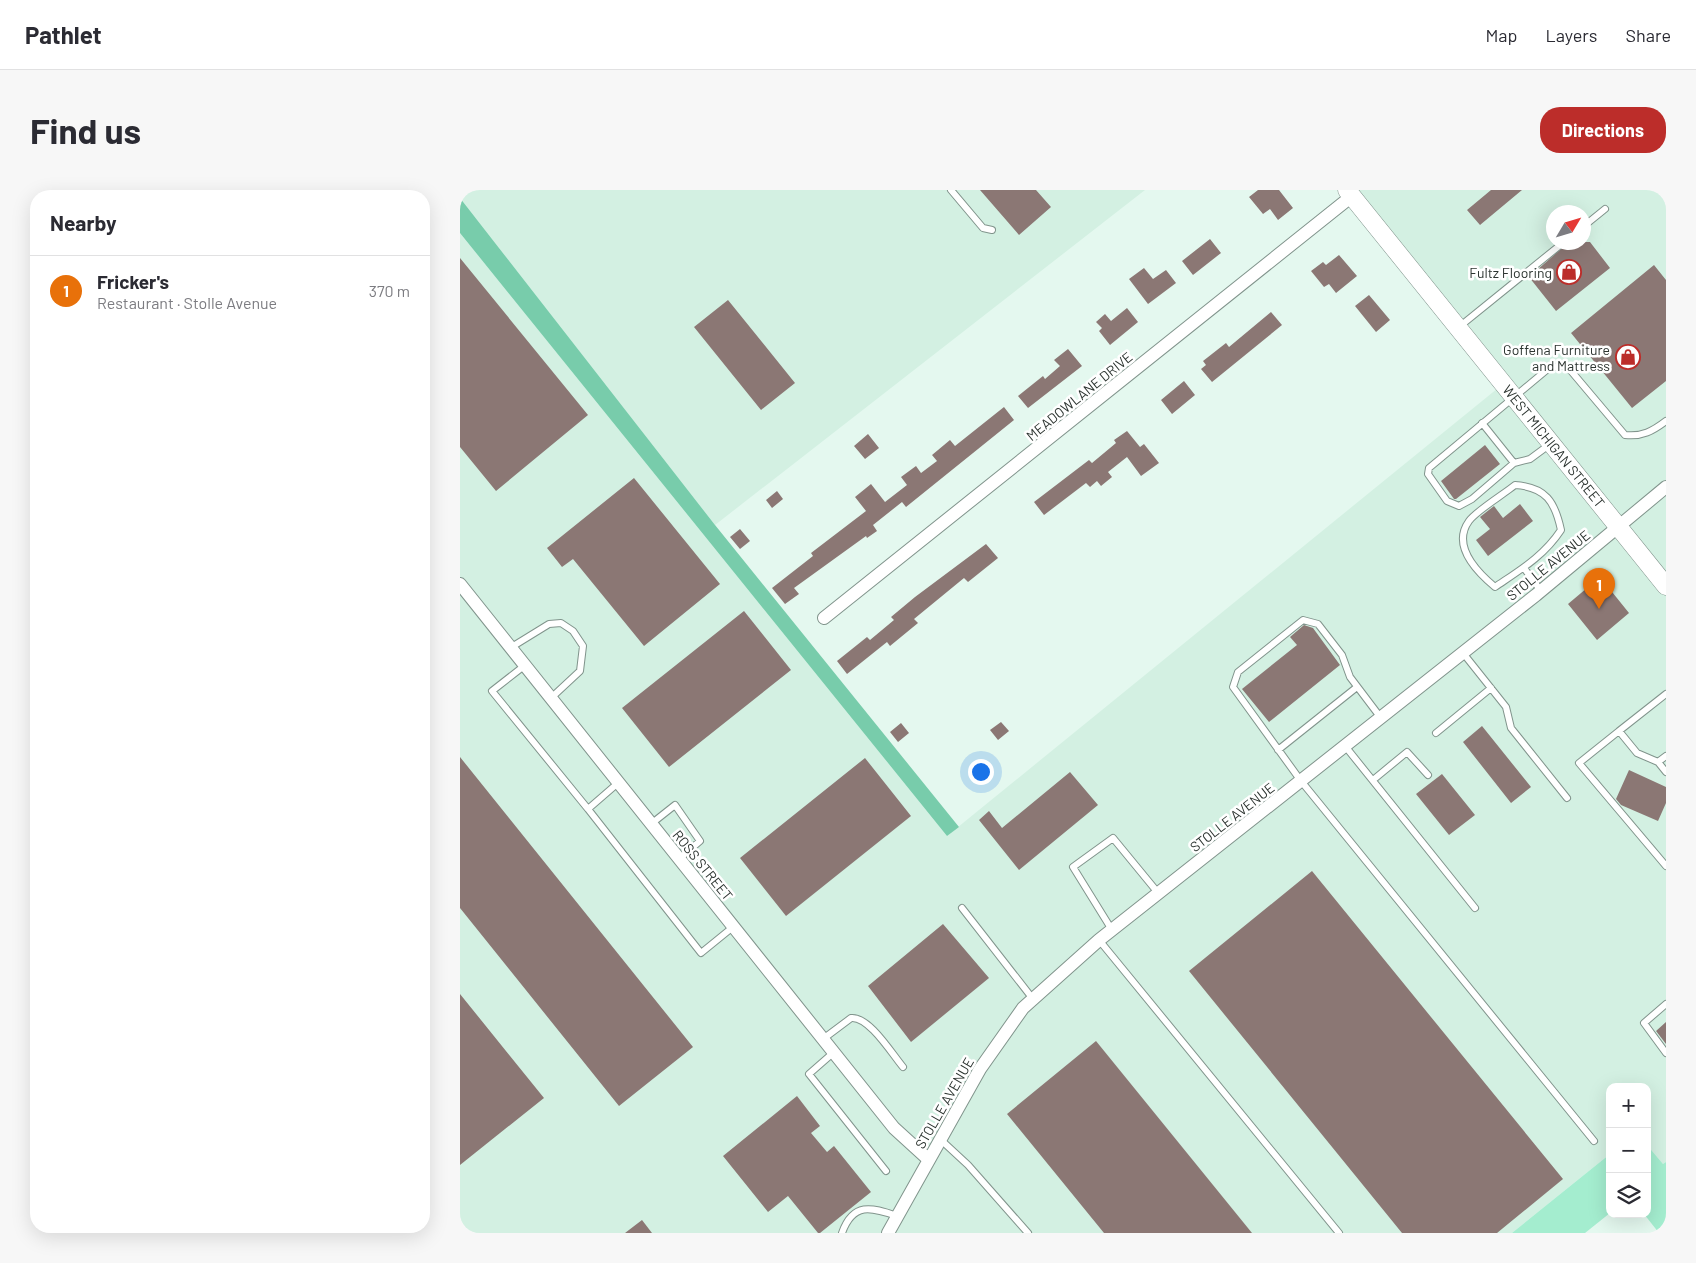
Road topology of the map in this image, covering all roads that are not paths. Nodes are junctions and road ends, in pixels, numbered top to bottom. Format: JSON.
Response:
{"nodes":[{"id":1,"x":951,"y":190,"type":"edge"},
{"id":2,"x":1350,"y":193,"type":"edge"},
{"id":3,"x":1605,"y":209,"type":"dead end"},
{"id":4,"x":1591,"y":220,"type":"edge"},
{"id":5,"x":992,"y":230,"type":"dead end"},
{"id":6,"x":1554,"y":250,"type":"edge"},
{"id":7,"x":1458,"y":328,"type":"junction"},
{"id":8,"x":1514,"y":397,"type":"junction"},
{"id":9,"x":1666,"y":421,"type":"edge"},
{"id":10,"x":1482,"y":423,"type":"junction"},
{"id":11,"x":1551,"y":443,"type":"junction"},
{"id":12,"x":1514,"y":463,"type":"junction"},
{"id":13,"x":1666,"y":487,"type":"edge"},
{"id":14,"x":1618,"y":526,"type":"junction"},
{"id":15,"x":1524,"y":568,"type":"junction"},
{"id":16,"x":460,"y":584,"type":"edge"},
{"id":17,"x":1666,"y":586,"type":"edge"},
{"id":18,"x":1541,"y":591,"type":"junction"},
{"id":19,"x":824,"y":618,"type":"dead end"},
{"id":20,"x":510,"y":648,"type":"junction"},
{"id":21,"x":1463,"y":653,"type":"junction"},
{"id":22,"x":524,"y":666,"type":"junction"},
{"id":23,"x":1357,"y":687,"type":"junction"},
{"id":24,"x":1490,"y":688,"type":"junction"},
{"id":25,"x":1666,"y":694,"type":"edge"},
{"id":26,"x":550,"y":698,"type":"junction"},
{"id":27,"x":1381,"y":718,"type":"junction"},
{"id":28,"x":1619,"y":730,"type":"junction"},
{"id":29,"x":1436,"y":733,"type":"dead end"},
{"id":30,"x":1345,"y":746,"type":"junction"},
{"id":31,"x":1278,"y":750,"type":"junction"},
{"id":32,"x":1666,"y":756,"type":"edge"},
{"id":33,"x":1658,"y":762,"type":"junction"},
{"id":34,"x":1666,"y":772,"type":"edge"},
{"id":35,"x":1428,"y":775,"type":"dead end"},
{"id":36,"x":1373,"y":780,"type":"junction"},
{"id":37,"x":1301,"y":781,"type":"junction"},
{"id":38,"x":618,"y":784,"type":"junction"},
{"id":39,"x":1568,"y":798,"type":"dead end"},
{"id":40,"x":588,"y":809,"type":"junction"},
{"id":41,"x":650,"y":824,"type":"junction"},
{"id":42,"x":679,"y":859,"type":"junction"},
{"id":43,"x":1666,"y":866,"type":"edge"},
{"id":44,"x":1159,"y":894,"type":"junction"},
{"id":45,"x":962,"y":908,"type":"dead end"},
{"id":46,"x":1475,"y":908,"type":"dead end"},
{"id":47,"x":733,"y":926,"type":"junction"},
{"id":48,"x":1112,"y":930,"type":"junction"},
{"id":49,"x":1099,"y":940,"type":"junction"},
{"id":50,"x":1033,"y":999,"type":"junction"},
{"id":51,"x":1666,"y":1004,"type":"edge"},
{"id":52,"x":823,"y":1040,"type":"junction"},
{"id":53,"x":834,"y":1053,"type":"junction"},
{"id":54,"x":1666,"y":1053,"type":"edge"},
{"id":55,"x":903,"y":1067,"type":"dead end"},
{"id":56,"x":941,"y":1140,"type":"junction"},
{"id":57,"x":1594,"y":1141,"type":"dead end"},
{"id":58,"x":928,"y":1159,"type":"junction"},
{"id":59,"x":886,"y":1171,"type":"dead end"},
{"id":60,"x":897,"y":1216,"type":"junction"},
{"id":61,"x":842,"y":1233,"type":"edge"},
{"id":62,"x":888,"y":1233,"type":"edge"},
{"id":63,"x":1028,"y":1233,"type":"edge"},
{"id":64,"x":1339,"y":1233,"type":"edge"}],
"edges":[{"from":1,"to":5,"type":"lane"},
{"from":2,"to":7,"type":"main road","name":"WEST MICHIGAN STREET"},
{"from":2,"to":19,"type":"street","name":"MEADOWLANE DRIVE"},
{"from":3,"to":4,"type":"lane"},
{"from":6,"to":7,"type":"lane"},
{"from":7,"to":8,"type":"main road","name":"WEST MICHIGAN STREET"},
{"from":8,"to":9,"type":"lane"},
{"from":8,"to":10,"type":"lane"},
{"from":8,"to":11,"type":"main road","name":"WEST MICHIGAN STREET"},
{"from":10,"to":12,"type":"lane"},
{"from":10,"to":12,"type":"lane"},
{"from":11,"to":12,"type":"lane"},
{"from":11,"to":14,"type":"main road","name":"WEST MICHIGAN STREET"},
{"from":13,"to":14,"type":"street","name":"STOLLE AVENUE"},
{"from":14,"to":17,"type":"main road","name":"WEST MICHIGAN STREET"},
{"from":14,"to":18,"type":"street","name":"STOLLE AVENUE"},
{"from":15,"to":15,"type":"lane"},
{"from":15,"to":18,"type":"lane"},
{"from":16,"to":20,"type":"street","name":"ROSS STREET"},
{"from":18,"to":21,"type":"street","name":"STOLLE AVENUE"},
{"from":20,"to":22,"type":"street","name":"ROSS STREET"},
{"from":20,"to":26,"type":"lane"},
{"from":21,"to":24,"type":"lane"},
{"from":21,"to":27,"type":"street","name":"STOLLE AVENUE"},
{"from":22,"to":26,"type":"street","name":"ROSS STREET"},
{"from":22,"to":40,"type":"lane"},
{"from":23,"to":27,"type":"lane"},
{"from":23,"to":31,"type":"lane"},
{"from":23,"to":31,"type":"lane"},
{"from":24,"to":29,"type":"lane"},
{"from":24,"to":39,"type":"lane"},
{"from":25,"to":28,"type":"lane"},
{"from":26,"to":38,"type":"street","name":"ROSS STREET"},
{"from":27,"to":30,"type":"street","name":"STOLLE AVENUE"},
{"from":28,"to":33,"type":"lane"},
{"from":28,"to":43,"type":"lane"},
{"from":30,"to":36,"type":"lane"},
{"from":30,"to":37,"type":"street","name":"STOLLE AVENUE"},
{"from":31,"to":37,"type":"lane"},
{"from":32,"to":33,"type":"lane"},
{"from":33,"to":34,"type":"lane"},
{"from":35,"to":36,"type":"lane"},
{"from":36,"to":46,"type":"lane"},
{"from":37,"to":44,"type":"street","name":"STOLLE AVENUE"},
{"from":37,"to":57,"type":"lane"},
{"from":38,"to":40,"type":"lane"},
{"from":38,"to":41,"type":"street","name":"ROSS STREET"},
{"from":40,"to":47,"type":"lane"},
{"from":41,"to":42,"type":"street","name":"ROSS STREET"},
{"from":41,"to":42,"type":"lane"},
{"from":42,"to":47,"type":"street","name":"ROSS STREET"},
{"from":44,"to":48,"type":"street","name":"STOLLE AVENUE"},
{"from":44,"to":48,"type":"lane"},
{"from":45,"to":50,"type":"lane"},
{"from":47,"to":52,"type":"street","name":"ROSS STREET"},
{"from":48,"to":49,"type":"street","name":"STOLLE AVENUE"},
{"from":49,"to":50,"type":"street","name":"STOLLE AVENUE"},
{"from":49,"to":64,"type":"lane"},
{"from":50,"to":56,"type":"street","name":"STOLLE AVENUE"},
{"from":51,"to":54,"type":"lane"},
{"from":52,"to":53,"type":"street","name":"ROSS STREET"},
{"from":52,"to":55,"type":"lane"},
{"from":53,"to":58,"type":"street","name":"ROSS STREET"},
{"from":53,"to":59,"type":"lane"},
{"from":56,"to":58,"type":"street","name":"STOLLE AVENUE"},
{"from":56,"to":63,"type":"lane"},
{"from":58,"to":60,"type":"street","name":"STOLLE AVENUE"},
{"from":60,"to":61,"type":"lane"},
{"from":60,"to":62,"type":"street","name":"STOLLE AVENUE"}]}
